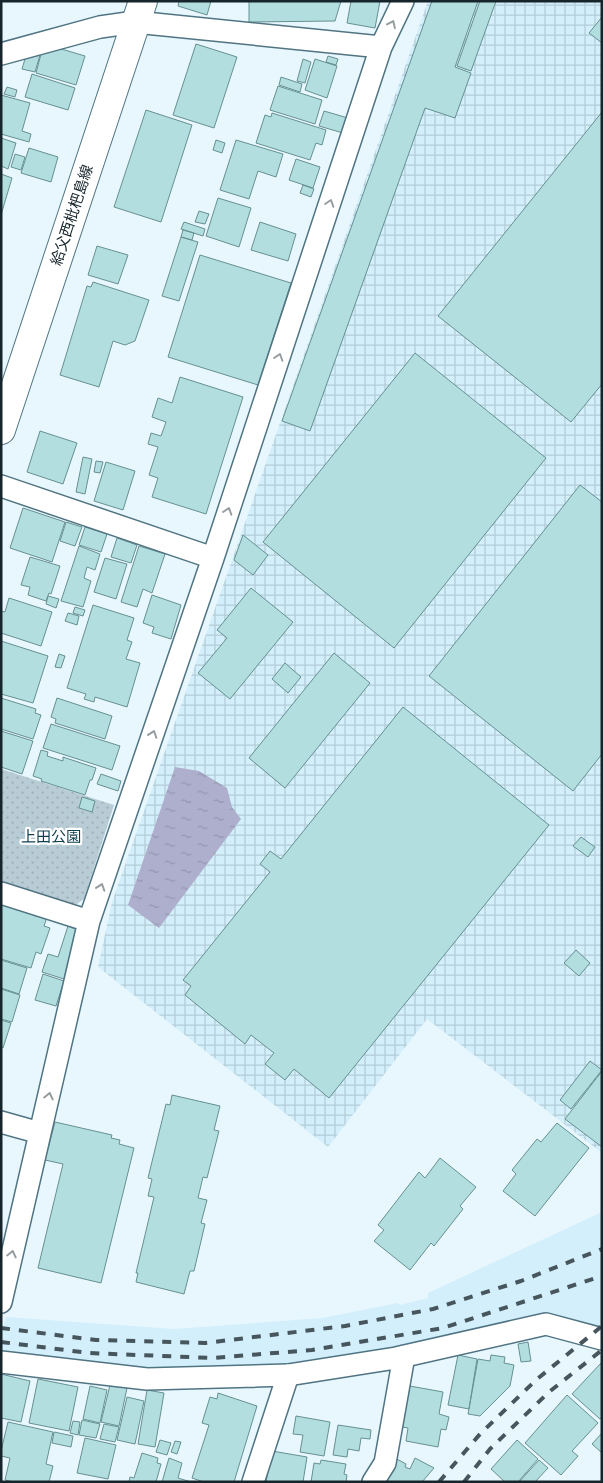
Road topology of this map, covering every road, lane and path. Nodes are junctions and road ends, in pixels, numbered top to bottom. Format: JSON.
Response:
{"nodes":[{"id":1,"x":403,"y":1,"type":"edge"},
{"id":2,"x":139,"y":12,"type":"edge"},
{"id":3,"x":381,"y":47,"type":"junction"},
{"id":4,"x":1,"y":54,"type":"edge"},
{"id":5,"x":1,"y":430,"type":"edge"},
{"id":6,"x":1,"y":486,"type":"edge"},
{"id":7,"x":213,"y":558,"type":"junction"},
{"id":8,"x":1,"y":893,"type":"edge"},
{"id":9,"x":89,"y":921,"type":"junction"},
{"id":10,"x":1,"y":1122,"type":"edge"},
{"id":11,"x":40,"y":1133,"type":"junction"},
{"id":12,"x":1,"y":1302,"type":"edge"},
{"id":13,"x":602,"y":1339,"type":"edge"},
{"id":14,"x":404,"y":1356,"type":"junction"},
{"id":15,"x":1,"y":1362,"type":"edge"},
{"id":16,"x":288,"y":1376,"type":"junction"},
{"id":17,"x":253,"y":1482,"type":"edge"},
{"id":18,"x":373,"y":1482,"type":"edge"}],
"edges":[{"from":3,"to":1,"type":"street","one_way":true},
{"from":2,"to":3,"type":"street"},
{"from":2,"to":4,"type":"street"},
{"from":2,"to":5,"type":"main road","name":"給父西枇杷島線"},
{"from":7,"to":3,"type":"street","one_way":true},
{"from":6,"to":7,"type":"street"},
{"from":9,"to":7,"type":"street","one_way":true},
{"from":8,"to":9,"type":"street"},
{"from":11,"to":9,"type":"street","one_way":true},
{"from":10,"to":11,"type":"street"},
{"from":12,"to":11,"type":"street","one_way":true},
{"from":13,"to":14,"type":"street"},
{"from":14,"to":16,"type":"street"},
{"from":14,"to":18,"type":"street"},
{"from":15,"to":16,"type":"street"},
{"from":16,"to":17,"type":"street"}]}
